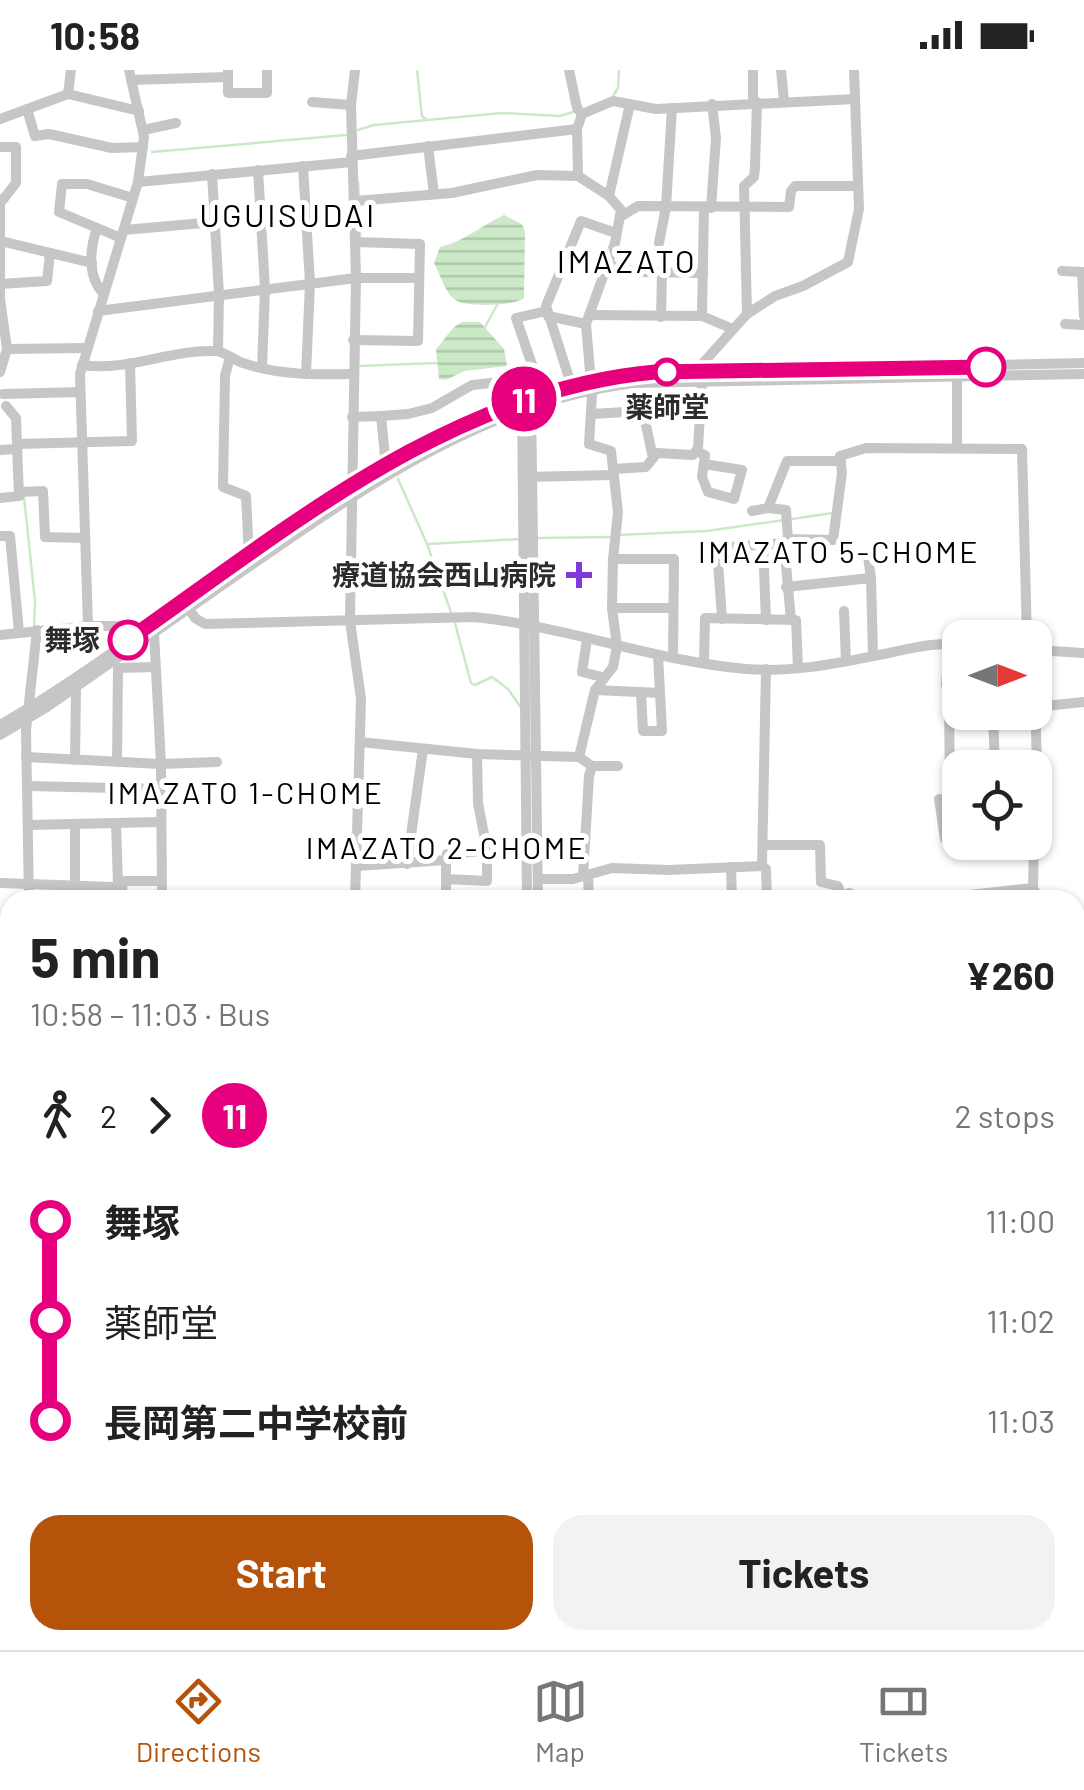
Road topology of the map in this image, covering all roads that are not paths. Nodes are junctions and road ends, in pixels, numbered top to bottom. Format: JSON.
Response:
{"nodes":[{"id":1,"x":72,"y":70,"type":"edge"},
{"id":2,"x":267,"y":70,"type":"edge"},
{"id":3,"x":355,"y":70,"type":"edge"},
{"id":4,"x":569,"y":70,"type":"edge"},
{"id":5,"x":753,"y":70,"type":"edge"},
{"id":6,"x":781,"y":70,"type":"edge"},
{"id":7,"x":854,"y":70,"type":"edge"},
{"id":8,"x":228,"y":74,"type":"edge"},
{"id":9,"x":130,"y":75,"type":"edge"},
{"id":10,"x":68,"y":94,"type":"junction"},
{"id":11,"x":855,"y":98,"type":"junction"},
{"id":12,"x":784,"y":101,"type":"junction"},
{"id":13,"x":312,"y":102,"type":"dead end"},
{"id":14,"x":755,"y":102,"type":"junction"},
{"id":15,"x":630,"y":104,"type":"junction"},
{"id":16,"x":712,"y":104,"type":"junction"},
{"id":17,"x":351,"y":105,"type":"junction"},
{"id":18,"x":672,"y":108,"type":"junction"},
{"id":19,"x":27,"y":109,"type":"junction"},
{"id":20,"x":139,"y":111,"type":"junction"},
{"id":21,"x":582,"y":114,"type":"junction"},
{"id":22,"x":0,"y":119,"type":"edge"},
{"id":23,"x":176,"y":122,"type":"dead end"},
{"id":24,"x":578,"y":129,"type":"junction"},
{"id":25,"x":143,"y":130,"type":"junction"},
{"id":26,"x":428,"y":146,"type":"junction"},
{"id":27,"x":0,"y":147,"type":"edge"},
{"id":28,"x":143,"y":147,"type":"junction"},
{"id":29,"x":354,"y":157,"type":"junction"},
{"id":30,"x":303,"y":166,"type":"junction"},
{"id":31,"x":258,"y":170,"type":"junction"},
{"id":32,"x":212,"y":174,"type":"junction"},
{"id":33,"x":578,"y":176,"type":"junction"},
{"id":34,"x":138,"y":182,"type":"junction"},
{"id":35,"x":858,"y":186,"type":"junction"},
{"id":36,"x":434,"y":194,"type":"junction"},
{"id":37,"x":610,"y":196,"type":"junction"},
{"id":38,"x":133,"y":198,"type":"junction"},
{"id":39,"x":1,"y":200,"type":"edge"},
{"id":40,"x":358,"y":201,"type":"junction"},
{"id":41,"x":666,"y":207,"type":"junction"},
{"id":42,"x":708,"y":208,"type":"junction"},
{"id":43,"x":744,"y":208,"type":"junction"},
{"id":44,"x":620,"y":216,"type":"junction"},
{"id":45,"x":215,"y":222,"type":"junction"},
{"id":46,"x":96,"y":228,"type":"junction"},
{"id":47,"x":616,"y":233,"type":"junction"},
{"id":48,"x":122,"y":234,"type":"junction"},
{"id":49,"x":1,"y":241,"type":"edge"},
{"id":50,"x":359,"y":242,"type":"junction"},
{"id":51,"x":659,"y":243,"type":"dead end"},
{"id":52,"x":50,"y":253,"type":"junction"},
{"id":53,"x":92,"y":263,"type":"junction"},
{"id":54,"x":608,"y":265,"type":"junction"},
{"id":55,"x":1062,"y":271,"type":"dead end"},
{"id":56,"x":1083,"y":272,"type":"edge"},
{"id":57,"x":662,"y":273,"type":"junction"},
{"id":58,"x":703,"y":273,"type":"junction"},
{"id":59,"x":358,"y":278,"type":"junction"},
{"id":60,"x":420,"y":278,"type":"junction"},
{"id":61,"x":310,"y":283,"type":"junction"},
{"id":62,"x":0,"y":284,"type":"edge"},
{"id":63,"x":265,"y":289,"type":"junction"},
{"id":64,"x":103,"y":293,"type":"junction"},
{"id":65,"x":220,"y":296,"type":"junction"},
{"id":66,"x":98,"y":310,"type":"junction"},
{"id":67,"x":547,"y":314,"type":"junction"},
{"id":68,"x":747,"y":314,"type":"junction"},
{"id":69,"x":702,"y":316,"type":"junction"},
{"id":70,"x":1084,"y":316,"type":"edge"},
{"id":71,"x":661,"y":317,"type":"junction"},
{"id":72,"x":588,"y":319,"type":"junction"},
{"id":73,"x":2,"y":323,"type":"edge"},
{"id":74,"x":1065,"y":324,"type":"dead end"},
{"id":75,"x":1084,"y":325,"type":"edge"},
{"id":76,"x":732,"y":329,"type":"junction"},
{"id":77,"x":357,"y":340,"type":"junction"},
{"id":78,"x":7,"y":348,"type":"junction"},
{"id":79,"x":87,"y":348,"type":"junction"},
{"id":80,"x":218,"y":350,"type":"junction"},
{"id":81,"x":230,"y":357,"type":"junction"},
{"id":82,"x":130,"y":363,"type":"junction"},
{"id":83,"x":1084,"y":363,"type":"edge"},
{"id":84,"x":82,"y":365,"type":"junction"},
{"id":85,"x":262,"y":368,"type":"junction"},
{"id":86,"x":0,"y":372,"type":"edge"},
{"id":87,"x":957,"y":372,"type":"junction"},
{"id":88,"x":306,"y":374,"type":"junction"},
{"id":89,"x":352,"y":374,"type":"junction"},
{"id":90,"x":1084,"y":374,"type":"edge"},
{"id":91,"x":702,"y":377,"type":"junction"},
{"id":92,"x":537,"y":378,"type":"junction"},
{"id":93,"x":571,"y":384,"type":"junction"},
{"id":94,"x":590,"y":384,"type":"junction"},
{"id":95,"x":1,"y":389,"type":"edge"},
{"id":96,"x":80,"y":392,"type":"junction"},
{"id":97,"x":531,"y":401,"type":"junction"},
{"id":98,"x":3,"y":406,"type":"edge"},
{"id":99,"x":591,"y":414,"type":"junction"},
{"id":100,"x":382,"y":416,"type":"junction"},
{"id":101,"x":356,"y":417,"type":"junction"},
{"id":102,"x":81,"y":443,"type":"junction"},
{"id":103,"x":17,"y":446,"type":"junction"},
{"id":104,"x":957,"y":448,"type":"junction"},
{"id":105,"x":0,"y":450,"type":"edge"},
{"id":106,"x":696,"y":451,"type":"junction"},
{"id":107,"x":654,"y":458,"type":"junction"},
{"id":108,"x":840,"y":461,"type":"junction"},
{"id":109,"x":704,"y":464,"type":"dead end"},
{"id":110,"x":386,"y":466,"type":"junction"},
{"id":111,"x":614,"y":472,"type":"junction"},
{"id":112,"x":527,"y":477,"type":"junction"},
{"id":113,"x":352,"y":490,"type":"junction"},
{"id":114,"x":19,"y":492,"type":"junction"},
{"id":115,"x":0,"y":498,"type":"edge"},
{"id":116,"x":768,"y":508,"type":"junction"},
{"id":117,"x":752,"y":511,"type":"dead end"},
{"id":118,"x":0,"y":536,"type":"edge"},
{"id":119,"x":86,"y":538,"type":"junction"},
{"id":120,"x":786,"y":541,"type":"junction"},
{"id":121,"x":763,"y":544,"type":"junction"},
{"id":122,"x":249,"y":556,"type":"junction"},
{"id":123,"x":868,"y":556,"type":"dead end"},
{"id":124,"x":613,"y":559,"type":"junction"},
{"id":125,"x":871,"y":578,"type":"junction"},
{"id":126,"x":786,"y":587,"type":"junction"},
{"id":127,"x":186,"y":605,"type":"junction"},
{"id":128,"x":612,"y":608,"type":"junction"},
{"id":129,"x":674,"y":608,"type":"junction"},
{"id":130,"x":844,"y":611,"type":"dead end"},
{"id":131,"x":722,"y":619,"type":"junction"},
{"id":132,"x":766,"y":620,"type":"junction"},
{"id":133,"x":790,"y":620,"type":"junction"},
{"id":134,"x":1027,"y":620,"type":"edge"},
{"id":135,"x":350,"y":621,"type":"junction"},
{"id":136,"x":528,"y":625,"type":"junction"},
{"id":137,"x":88,"y":626,"type":"junction"},
{"id":138,"x":37,"y":630,"type":"junction"},
{"id":139,"x":19,"y":632,"type":"junction"},
{"id":140,"x":154,"y":633,"type":"junction"},
{"id":141,"x":0,"y":635,"type":"edge"},
{"id":142,"x":587,"y":639,"type":"junction"},
{"id":143,"x":131,"y":643,"type":"junction"},
{"id":144,"x":617,"y":646,"type":"junction"},
{"id":145,"x":942,"y":646,"type":"edge"},
{"id":146,"x":1052,"y":651,"type":"edge"},
{"id":147,"x":1084,"y":652,"type":"edge"},
{"id":148,"x":658,"y":654,"type":"junction"},
{"id":149,"x":874,"y":656,"type":"junction"},
{"id":150,"x":673,"y":658,"type":"junction"},
{"id":151,"x":846,"y":661,"type":"junction"},
{"id":152,"x":704,"y":662,"type":"junction"},
{"id":153,"x":117,"y":663,"type":"junction"},
{"id":154,"x":154,"y":667,"type":"junction"},
{"id":155,"x":798,"y":668,"type":"junction"},
{"id":156,"x":766,"y":669,"type":"junction"},
{"id":157,"x":602,"y":677,"type":"junction"},
{"id":158,"x":76,"y":687,"type":"junction"},
{"id":159,"x":595,"y":690,"type":"junction"},
{"id":160,"x":660,"y":693,"type":"junction"},
{"id":161,"x":641,"y":694,"type":"junction"},
{"id":162,"x":1084,"y":702,"type":"edge"},
{"id":163,"x":1052,"y":703,"type":"edge"},
{"id":164,"x":29,"y":714,"type":"junction"},
{"id":165,"x":0,"y":725,"type":"edge"},
{"id":166,"x":0,"y":736,"type":"edge"},
{"id":167,"x":360,"y":742,"type":"junction"},
{"id":168,"x":423,"y":750,"type":"junction"},
{"id":169,"x":477,"y":754,"type":"junction"},
{"id":170,"x":530,"y":754,"type":"junction"},
{"id":171,"x":579,"y":757,"type":"junction"},
{"id":172,"x":26,"y":758,"type":"junction"},
{"id":173,"x":75,"y":760,"type":"junction"},
{"id":174,"x":117,"y":762,"type":"junction"},
{"id":175,"x":217,"y":762,"type":"dead end"},
{"id":176,"x":161,"y":764,"type":"junction"},
{"id":177,"x":592,"y":766,"type":"junction"},
{"id":178,"x":618,"y":766,"type":"dead end"},
{"id":179,"x":27,"y":786,"type":"junction"},
{"id":180,"x":161,"y":789,"type":"junction"},
{"id":181,"x":939,"y":799,"type":"dead end"},
{"id":182,"x":942,"y":819,"type":"edge"},
{"id":183,"x":160,"y":822,"type":"junction"},
{"id":184,"x":75,"y":824,"type":"junction"},
{"id":185,"x":116,"y":824,"type":"junction"},
{"id":186,"x":30,"y":825,"type":"junction"},
{"id":187,"x":763,"y":845,"type":"junction"},
{"id":188,"x":527,"y":847,"type":"junction"},
{"id":189,"x":487,"y":850,"type":"junction"},
{"id":190,"x":446,"y":860,"type":"junction"},
{"id":191,"x":1034,"y":860,"type":"edge"},
{"id":192,"x":407,"y":864,"type":"junction"},
{"id":193,"x":356,"y":866,"type":"junction"},
{"id":194,"x":762,"y":866,"type":"junction"},
{"id":195,"x":730,"y":867,"type":"junction"},
{"id":196,"x":585,"y":876,"type":"junction"},
{"id":197,"x":538,"y":878,"type":"junction"},
{"id":198,"x":446,"y":879,"type":"junction"},
{"id":199,"x":161,"y":881,"type":"junction"},
{"id":200,"x":0,"y":883,"type":"edge"},
{"id":201,"x":120,"y":883,"type":"junction"},
{"id":202,"x":30,"y":886,"type":"junction"},
{"id":203,"x":75,"y":886,"type":"junction"},
{"id":204,"x":1034,"y":888,"type":"joint"},
{"id":205,"x":30,"y":890,"type":"edge"},
{"id":206,"x":121,"y":890,"type":"edge"},
{"id":207,"x":161,"y":890,"type":"edge"},
{"id":208,"x":355,"y":890,"type":"edge"},
{"id":209,"x":446,"y":890,"type":"edge"},
{"id":210,"x":528,"y":890,"type":"edge"},
{"id":211,"x":538,"y":890,"type":"edge"},
{"id":212,"x":588,"y":890,"type":"edge"},
{"id":213,"x":731,"y":890,"type":"edge"},
{"id":214,"x":767,"y":890,"type":"edge"},
{"id":215,"x":838,"y":890,"type":"edge"},
{"id":216,"x":1023,"y":890,"type":"edge"}],
"edges":[{"from":1,"to":10,"type":"street"},
{"from":2,"to":8,"type":"street"},
{"from":3,"to":17,"type":"street"},
{"from":4,"to":21,"type":"street"},
{"from":5,"to":14,"type":"street"},
{"from":6,"to":12,"type":"street"},
{"from":7,"to":11,"type":"street"},
{"from":8,"to":9,"type":"street"},
{"from":9,"to":20,"type":"street"},
{"from":10,"to":19,"type":"street"},
{"from":10,"to":20,"type":"street"},
{"from":11,"to":12,"type":"street"},
{"from":11,"to":35,"type":"street"},
{"from":12,"to":14,"type":"street"},
{"from":13,"to":17,"type":"street"},
{"from":14,"to":16,"type":"street"},
{"from":14,"to":43,"type":"street"},
{"from":15,"to":18,"type":"street"},
{"from":15,"to":21,"type":"street"},
{"from":15,"to":37,"type":"street"},
{"from":16,"to":18,"type":"street"},
{"from":16,"to":42,"type":"street"},
{"from":17,"to":29,"type":"street"},
{"from":18,"to":41,"type":"street"},
{"from":19,"to":22,"type":"street"},
{"from":19,"to":28,"type":"street"},
{"from":20,"to":25,"type":"street"},
{"from":21,"to":24,"type":"street"},
{"from":23,"to":25,"type":"street"},
{"from":24,"to":26,"type":"street"},
{"from":24,"to":33,"type":"street"},
{"from":25,"to":28,"type":"street"},
{"from":26,"to":29,"type":"street"},
{"from":26,"to":36,"type":"street"},
{"from":27,"to":39,"type":"street"},
{"from":28,"to":34,"type":"street"},
{"from":29,"to":30,"type":"street"},
{"from":29,"to":40,"type":"street"},
{"from":30,"to":31,"type":"street"},
{"from":30,"to":61,"type":"street"},
{"from":31,"to":32,"type":"street"},
{"from":31,"to":63,"type":"street"},
{"from":32,"to":34,"type":"street"},
{"from":32,"to":45,"type":"street"},
{"from":33,"to":36,"type":"street"},
{"from":33,"to":37,"type":"street"},
{"from":34,"to":38,"type":"street"},
{"from":35,"to":43,"type":"street"},
{"from":35,"to":68,"type":"street"},
{"from":36,"to":40,"type":"street"},
{"from":37,"to":44,"type":"street"},
{"from":38,"to":46,"type":"street"},
{"from":38,"to":48,"type":"street"},
{"from":39,"to":49,"type":"street"},
{"from":40,"to":50,"type":"street"},
{"from":41,"to":42,"type":"street"},
{"from":41,"to":44,"type":"street"},
{"from":41,"to":51,"type":"street"},
{"from":42,"to":43,"type":"street"},
{"from":42,"to":58,"type":"street"},
{"from":43,"to":68,"type":"street"},
{"from":44,"to":47,"type":"street"},
{"from":45,"to":48,"type":"street"},
{"from":45,"to":65,"type":"street"},
{"from":46,"to":48,"type":"street"},
{"from":46,"to":53,"type":"street"},
{"from":47,"to":54,"type":"street"},
{"from":47,"to":67,"type":"street"},
{"from":48,"to":64,"type":"street"},
{"from":49,"to":52,"type":"street"},
{"from":49,"to":62,"type":"street"},
{"from":50,"to":59,"type":"street"},
{"from":50,"to":60,"type":"street"},
{"from":52,"to":53,"type":"street"},
{"from":52,"to":62,"type":"street"},
{"from":53,"to":64,"type":"street"},
{"from":54,"to":57,"type":"street"},
{"from":54,"to":72,"type":"street"},
{"from":55,"to":56,"type":"street"},
{"from":56,"to":70,"type":"street"},
{"from":57,"to":58,"type":"street"},
{"from":57,"to":71,"type":"street"},
{"from":58,"to":69,"type":"street"},
{"from":59,"to":60,"type":"street"},
{"from":59,"to":61,"type":"street"},
{"from":59,"to":77,"type":"street"},
{"from":60,"to":77,"type":"street"},
{"from":61,"to":63,"type":"street"},
{"from":61,"to":88,"type":"street"},
{"from":62,"to":73,"type":"street"},
{"from":63,"to":65,"type":"street"},
{"from":63,"to":85,"type":"street"},
{"from":64,"to":66,"type":"street"},
{"from":65,"to":66,"type":"street"},
{"from":65,"to":80,"type":"street"},
{"from":66,"to":79,"type":"street"},
{"from":67,"to":72,"type":"street"},
{"from":67,"to":92,"type":"street"},
{"from":67,"to":93,"type":"street"},
{"from":68,"to":76,"type":"street"},
{"from":69,"to":71,"type":"street"},
{"from":69,"to":76,"type":"street"},
{"from":71,"to":72,"type":"street"},
{"from":72,"to":94,"type":"street"},
{"from":73,"to":78,"type":"street"},
{"from":74,"to":75,"type":"street"},
{"from":76,"to":91,"type":"street"},
{"from":77,"to":89,"type":"street"},
{"from":78,"to":79,"type":"street"},
{"from":78,"to":86,"type":"street"},
{"from":79,"to":84,"type":"street"},
{"from":80,"to":81,"type":"street"},
{"from":80,"to":82,"type":"street"},
{"from":81,"to":85,"type":"street"},
{"from":81,"to":122,"type":"street"},
{"from":82,"to":84,"type":"street"},
{"from":82,"to":102,"type":"street"},
{"from":83,"to":87,"type":"street"},
{"from":84,"to":96,"type":"street"},
{"from":85,"to":88,"type":"street"},
{"from":87,"to":90,"type":"street"},
{"from":87,"to":91,"type":"street"},
{"from":87,"to":104,"type":"street"},
{"from":88,"to":89,"type":"street"},
{"from":89,"to":101,"type":"street"},
{"from":91,"to":94,"type":"street"},
{"from":91,"to":106,"type":"street"},
{"from":92,"to":97,"type":"street"},
{"from":92,"to":100,"type":"street"},
{"from":93,"to":94,"type":"street"},
{"from":93,"to":97,"type":"street"},
{"from":94,"to":97,"type":"street"},
{"from":94,"to":99,"type":"street"},
{"from":95,"to":96,"type":"street"},
{"from":95,"to":98,"type":"street"},
{"from":96,"to":102,"type":"street"},
{"from":97,"to":110,"type":"street"},
{"from":97,"to":112,"type":"street"},
{"from":97,"to":113,"type":"street"},
{"from":98,"to":103,"type":"street"},
{"from":99,"to":107,"type":"street"},
{"from":99,"to":111,"type":"street"},
{"from":100,"to":101,"type":"street"},
{"from":100,"to":110,"type":"street"},
{"from":101,"to":113,"type":"street"},
{"from":102,"to":103,"type":"street"},
{"from":102,"to":119,"type":"street"},
{"from":103,"to":105,"type":"street"},
{"from":103,"to":114,"type":"street"},
{"from":104,"to":108,"type":"street"},
{"from":104,"to":134,"type":"street"},
{"from":106,"to":107,"type":"street"},
{"from":106,"to":109,"type":"street"},
{"from":107,"to":111,"type":"street"},
{"from":108,"to":116,"type":"street"},
{"from":108,"to":120,"type":"street"},
{"from":110,"to":113,"type":"street"},
{"from":111,"to":112,"type":"street"},
{"from":111,"to":124,"type":"street"},
{"from":112,"to":136,"type":"street"},
{"from":113,"to":122,"type":"street"},
{"from":113,"to":127,"type":"street"},
{"from":113,"to":135,"type":"street"},
{"from":114,"to":115,"type":"street"},
{"from":114,"to":119,"type":"street"},
{"from":116,"to":117,"type":"street"},
{"from":116,"to":120,"type":"street"},
{"from":118,"to":139,"type":"street"},
{"from":119,"to":137,"type":"street"},
{"from":120,"to":121,"type":"street"},
{"from":120,"to":126,"type":"street"},
{"from":121,"to":131,"type":"street"},
{"from":121,"to":132,"type":"street"},
{"from":122,"to":127,"type":"street"},
{"from":123,"to":125,"type":"street"},
{"from":124,"to":128,"type":"street"},
{"from":124,"to":129,"type":"street"},
{"from":125,"to":126,"type":"street"},
{"from":125,"to":149,"type":"street"},
{"from":126,"to":133,"type":"street"},
{"from":127,"to":135,"type":"street"},
{"from":127,"to":140,"type":"street"},
{"from":127,"to":143,"type":"street"},
{"from":128,"to":129,"type":"street"},
{"from":128,"to":144,"type":"street"},
{"from":129,"to":150,"type":"street"},
{"from":130,"to":151,"type":"street"},
{"from":131,"to":132,"type":"street"},
{"from":131,"to":152,"type":"street"},
{"from":132,"to":133,"type":"street"},
{"from":133,"to":155,"type":"street"},
{"from":135,"to":136,"type":"street"},
{"from":135,"to":167,"type":"street"},
{"from":136,"to":142,"type":"street"},
{"from":136,"to":170,"type":"street"},
{"from":137,"to":138,"type":"street"},
{"from":137,"to":143,"type":"street"},
{"from":138,"to":139,"type":"street"},
{"from":138,"to":164,"type":"street"},
{"from":139,"to":141,"type":"street"},
{"from":140,"to":143,"type":"street"},
{"from":140,"to":154,"type":"street"},
{"from":142,"to":144,"type":"street"},
{"from":142,"to":157,"type":"street"},
{"from":143,"to":153,"type":"street"},
{"from":143,"to":164,"type":"street"},
{"from":144,"to":148,"type":"street"},
{"from":144,"to":157,"type":"street"},
{"from":145,"to":149,"type":"street"},
{"from":146,"to":147,"type":"street"},
{"from":148,"to":150,"type":"street"},
{"from":148,"to":160,"type":"street"},
{"from":149,"to":151,"type":"street"},
{"from":150,"to":152,"type":"street"},
{"from":151,"to":155,"type":"street"},
{"from":152,"to":156,"type":"street"},
{"from":153,"to":154,"type":"street"},
{"from":153,"to":158,"type":"street"},
{"from":153,"to":174,"type":"street"},
{"from":154,"to":176,"type":"street"},
{"from":155,"to":156,"type":"street"},
{"from":156,"to":187,"type":"street"},
{"from":157,"to":159,"type":"street"},
{"from":158,"to":164,"type":"street"},
{"from":158,"to":173,"type":"street"},
{"from":159,"to":161,"type":"street"},
{"from":159,"to":171,"type":"street"},
{"from":160,"to":161,"type":"street"},
{"from":160,"to":161,"type":"street"},
{"from":162,"to":163,"type":"street"},
{"from":164,"to":165,"type":"street"},
{"from":164,"to":166,"type":"street"},
{"from":164,"to":172,"type":"street"},
{"from":167,"to":168,"type":"street"},
{"from":167,"to":193,"type":"street"},
{"from":168,"to":169,"type":"street"},
{"from":168,"to":192,"type":"street"},
{"from":169,"to":170,"type":"street"},
{"from":169,"to":189,"type":"street"},
{"from":170,"to":171,"type":"street"},
{"from":170,"to":188,"type":"street"},
{"from":170,"to":197,"type":"street"},
{"from":171,"to":177,"type":"street"},
{"from":172,"to":173,"type":"street"},
{"from":172,"to":179,"type":"street"},
{"from":173,"to":174,"type":"street"},
{"from":174,"to":176,"type":"street"},
{"from":175,"to":176,"type":"street"},
{"from":176,"to":180,"type":"street"},
{"from":177,"to":178,"type":"street"},
{"from":177,"to":196,"type":"street"},
{"from":179,"to":180,"type":"street"},
{"from":179,"to":186,"type":"street"},
{"from":180,"to":183,"type":"street"},
{"from":181,"to":182,"type":"street"},
{"from":183,"to":185,"type":"street"},
{"from":183,"to":199,"type":"street"},
{"from":184,"to":185,"type":"street"},
{"from":184,"to":186,"type":"street"},
{"from":184,"to":203,"type":"street"},
{"from":185,"to":201,"type":"street"},
{"from":186,"to":202,"type":"street"},
{"from":187,"to":194,"type":"street"},
{"from":187,"to":215,"type":"street"},
{"from":188,"to":189,"type":"street"},
{"from":188,"to":210,"type":"street"},
{"from":189,"to":190,"type":"street"},
{"from":189,"to":198,"type":"street"},
{"from":190,"to":192,"type":"street"},
{"from":190,"to":198,"type":"street"},
{"from":191,"to":204,"type":"street"},
{"from":192,"to":193,"type":"street"},
{"from":193,"to":208,"type":"street"},
{"from":194,"to":195,"type":"street"},
{"from":194,"to":214,"type":"street"},
{"from":195,"to":196,"type":"street"},
{"from":195,"to":213,"type":"street"},
{"from":196,"to":197,"type":"street"},
{"from":196,"to":212,"type":"street"},
{"from":197,"to":211,"type":"street"},
{"from":198,"to":209,"type":"street"},
{"from":199,"to":201,"type":"street"},
{"from":199,"to":207,"type":"street"},
{"from":200,"to":202,"type":"street"},
{"from":201,"to":203,"type":"street"},
{"from":201,"to":206,"type":"street"},
{"from":202,"to":203,"type":"street"},
{"from":202,"to":205,"type":"street"},
{"from":204,"to":216,"type":"street"}]}
